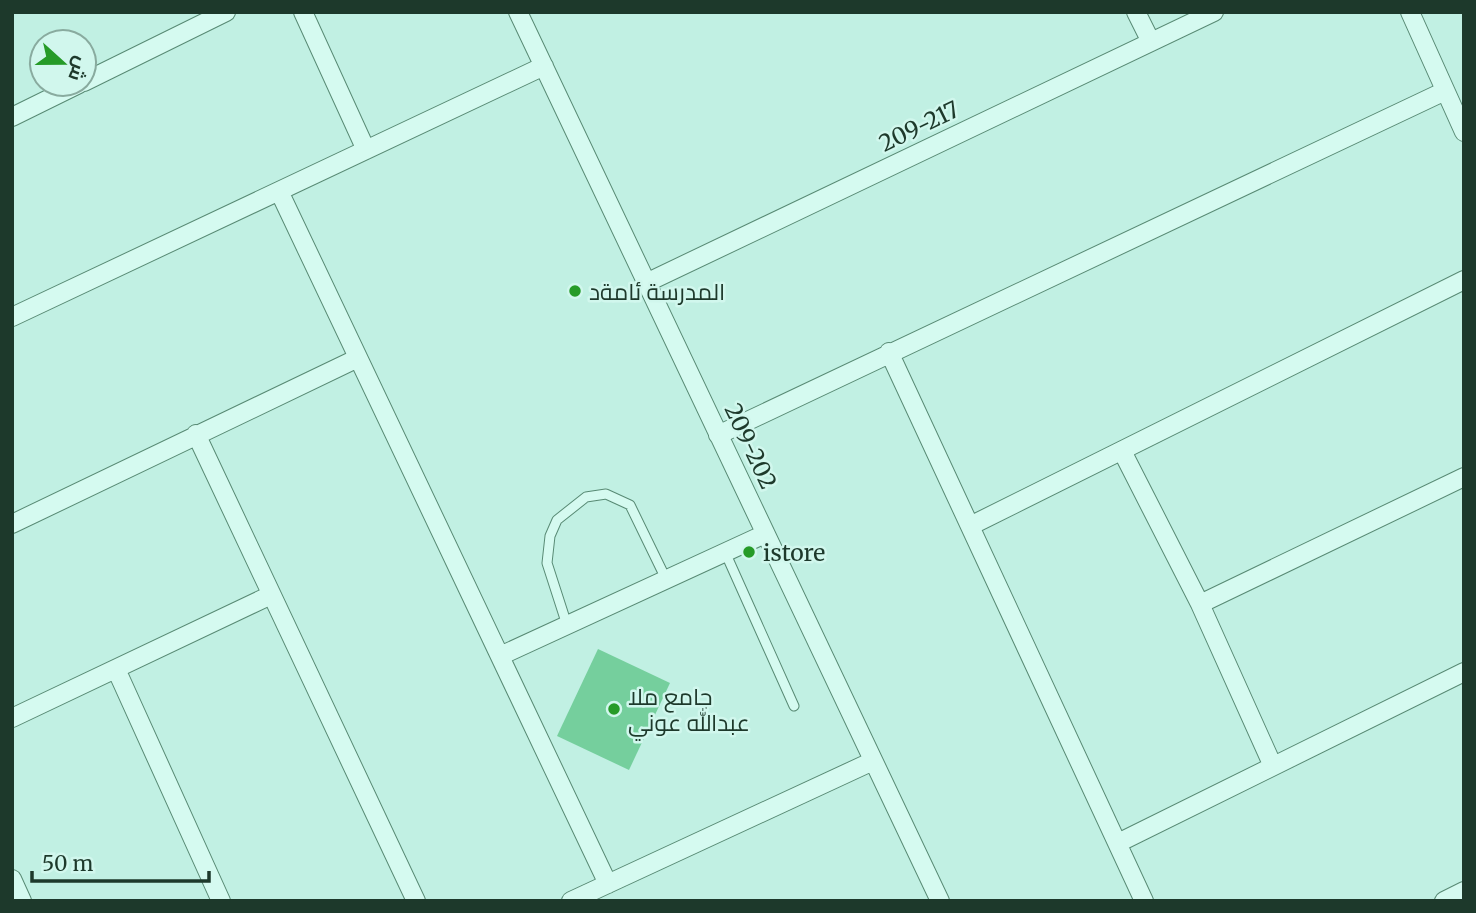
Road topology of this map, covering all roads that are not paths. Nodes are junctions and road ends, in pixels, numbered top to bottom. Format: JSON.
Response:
{"nodes":[{"id":1,"x":226,"y":12,"type":"edge"},
{"id":2,"x":303,"y":12,"type":"edge"},
{"id":3,"x":518,"y":12,"type":"edge"},
{"id":4,"x":1136,"y":12,"type":"edge"},
{"id":5,"x":1213,"y":12,"type":"edge"},
{"id":6,"x":1410,"y":12,"type":"edge"},
{"id":7,"x":1150,"y":42,"type":"junction"},
{"id":8,"x":544,"y":66,"type":"junction"},
{"id":9,"x":98,"y":75,"type":"edge"},
{"id":10,"x":1445,"y":91,"type":"junction"},
{"id":11,"x":51,"y":98,"type":"edge"},
{"id":12,"x":12,"y":117,"type":"edge"},
{"id":13,"x":1464,"y":132,"type":"edge"},
{"id":14,"x":366,"y":150,"type":"junction"},
{"id":15,"x":279,"y":191,"type":"junction"},
{"id":16,"x":1464,"y":281,"type":"edge"},
{"id":17,"x":646,"y":283,"type":"junction"},
{"id":18,"x":12,"y":317,"type":"edge"},
{"id":19,"x":889,"y":352,"type":"junction"},
{"id":20,"x":358,"y":358,"type":"junction"},
{"id":21,"x":196,"y":434,"type":"junction"},
{"id":22,"x":718,"y":435,"type":"junction"},
{"id":23,"x":1122,"y":451,"type":"junction"},
{"id":24,"x":1464,"y":477,"type":"edge"},
{"id":25,"x":12,"y":524,"type":"edge"},
{"id":26,"x":970,"y":527,"type":"junction"},
{"id":27,"x":765,"y":534,"type":"junction"},
{"id":28,"x":725,"y":552,"type":"junction"},
{"id":29,"x":666,"y":579,"type":"junction"},
{"id":30,"x":271,"y":595,"type":"junction"},
{"id":31,"x":1200,"y":604,"type":"junction"},
{"id":32,"x":567,"y":625,"type":"junction"},
{"id":33,"x":500,"y":656,"type":"junction"},
{"id":34,"x":116,"y":668,"type":"junction"},
{"id":35,"x":1464,"y":672,"type":"edge"},
{"id":36,"x":794,"y":706,"type":"dead end"},
{"id":37,"x":12,"y":718,"type":"edge"},
{"id":38,"x":873,"y":761,"type":"junction"},
{"id":39,"x":1272,"y":764,"type":"junction"},
{"id":40,"x":1118,"y":843,"type":"junction"},
{"id":41,"x":12,"y":879,"type":"edge"},
{"id":42,"x":608,"y":884,"type":"junction"},
{"id":43,"x":1464,"y":891,"type":"edge"},
{"id":44,"x":22,"y":901,"type":"edge"},
{"id":45,"x":221,"y":901,"type":"edge"},
{"id":46,"x":416,"y":901,"type":"edge"},
{"id":47,"x":571,"y":901,"type":"edge"},
{"id":48,"x":940,"y":901,"type":"edge"},
{"id":49,"x":1144,"y":901,"type":"edge"},
{"id":50,"x":1444,"y":901,"type":"edge"}],
"edges":[{"from":1,"to":9,"type":"street"},
{"from":2,"to":14,"type":"street"},
{"from":3,"to":8,"type":"street","name":"209-202"},
{"from":4,"to":7,"type":"street"},
{"from":5,"to":7,"type":"street","name":"209-217"},
{"from":6,"to":10,"type":"street"},
{"from":7,"to":17,"type":"street","name":"209-217"},
{"from":8,"to":14,"type":"street"},
{"from":8,"to":17,"type":"street","name":"209-202"},
{"from":10,"to":13,"type":"street"},
{"from":10,"to":19,"type":"street"},
{"from":11,"to":12,"type":"street"},
{"from":14,"to":15,"type":"street"},
{"from":15,"to":18,"type":"street"},
{"from":15,"to":20,"type":"street"},
{"from":16,"to":23,"type":"street"},
{"from":17,"to":22,"type":"street","name":"209-202"},
{"from":19,"to":22,"type":"street"},
{"from":19,"to":26,"type":"street"},
{"from":20,"to":21,"type":"street"},
{"from":20,"to":33,"type":"street"},
{"from":21,"to":25,"type":"street"},
{"from":21,"to":30,"type":"street"},
{"from":22,"to":27,"type":"street","name":"209-202"},
{"from":23,"to":26,"type":"street"},
{"from":23,"to":31,"type":"street"},
{"from":24,"to":31,"type":"street"},
{"from":26,"to":40,"type":"street"},
{"from":27,"to":28,"type":"street"},
{"from":27,"to":38,"type":"street","name":"209-202"},
{"from":28,"to":29,"type":"street"},
{"from":28,"to":36,"type":"lane"},
{"from":29,"to":32,"type":"street"},
{"from":29,"to":32,"type":"lane"},
{"from":30,"to":34,"type":"street"},
{"from":30,"to":46,"type":"street"},
{"from":31,"to":39,"type":"street"},
{"from":32,"to":33,"type":"street"},
{"from":33,"to":42,"type":"street"},
{"from":34,"to":37,"type":"street"},
{"from":34,"to":45,"type":"street"},
{"from":35,"to":39,"type":"street"},
{"from":38,"to":42,"type":"street"},
{"from":38,"to":48,"type":"street","name":"209-202"},
{"from":39,"to":40,"type":"street"},
{"from":40,"to":49,"type":"street"},
{"from":41,"to":44,"type":"street"},
{"from":42,"to":47,"type":"street"},
{"from":43,"to":50,"type":"street"}]}
